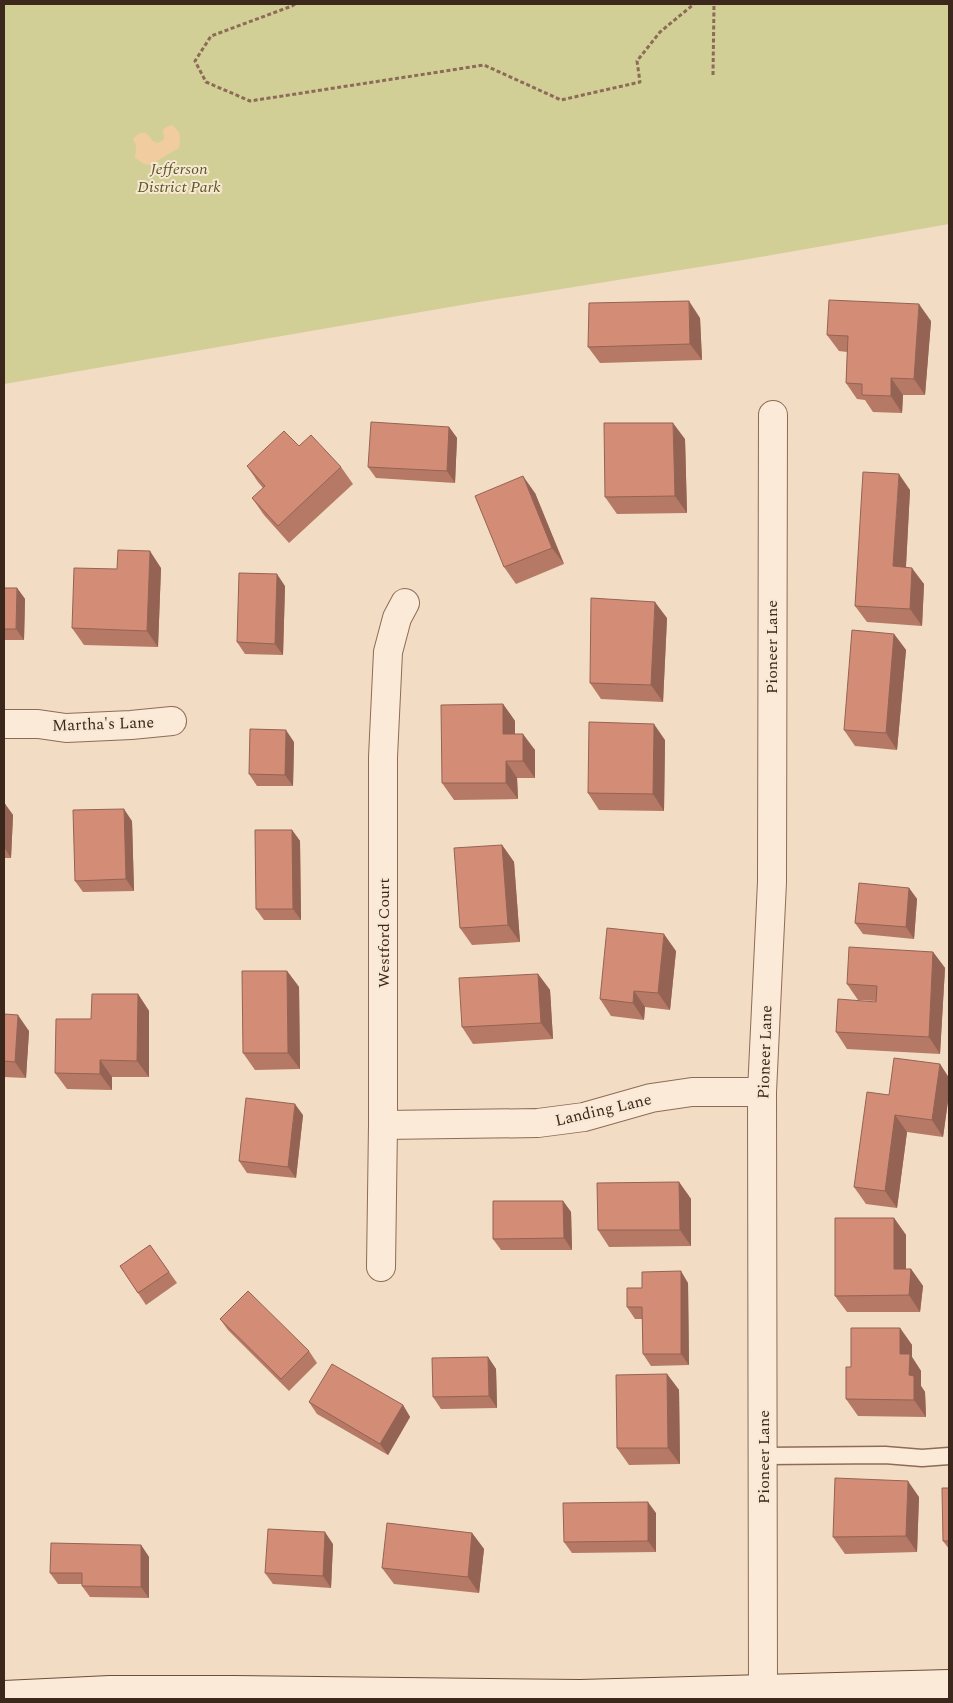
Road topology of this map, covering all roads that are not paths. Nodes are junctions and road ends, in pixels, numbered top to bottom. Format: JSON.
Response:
{"nodes":[{"id":1,"x":773,"y":415,"type":"dead end"},
{"id":2,"x":405,"y":603,"type":"dead end"},
{"id":3,"x":172,"y":720,"type":"dead end"},
{"id":4,"x":4,"y":724,"type":"edge"},
{"id":5,"x":762,"y":1092,"type":"junction"},
{"id":6,"x":383,"y":1125,"type":"junction"},
{"id":7,"x":381,"y":1266,"type":"dead end"},
{"id":8,"x":763,"y":1456,"type":"junction"},
{"id":9,"x":949,"y":1456,"type":"edge"},
{"id":10,"x":949,"y":1684,"type":"edge"},
{"id":11,"x":763,"y":1690,"type":"junction"},
{"id":12,"x":792,"y":1694,"type":"edge"},
{"id":13,"x":4,"y":1695,"type":"edge"}],
"edges":[{"from":1,"to":5,"type":"street","name":"Pioneer Lane"},
{"from":2,"to":6,"type":"street","name":"Westford Court"},
{"from":3,"to":4,"type":"street","name":"Martha's Lane"},
{"from":5,"to":6,"type":"street","name":"Landing Lane"},
{"from":5,"to":8,"type":"street","name":"Pioneer Lane"},
{"from":6,"to":7,"type":"street","name":"Westford Court"},
{"from":8,"to":9,"type":"lane"},
{"from":8,"to":11,"type":"street","name":"Pioneer Lane"},
{"from":10,"to":12,"type":"street"},
{"from":11,"to":12,"type":"street"},
{"from":11,"to":13,"type":"street"}]}
